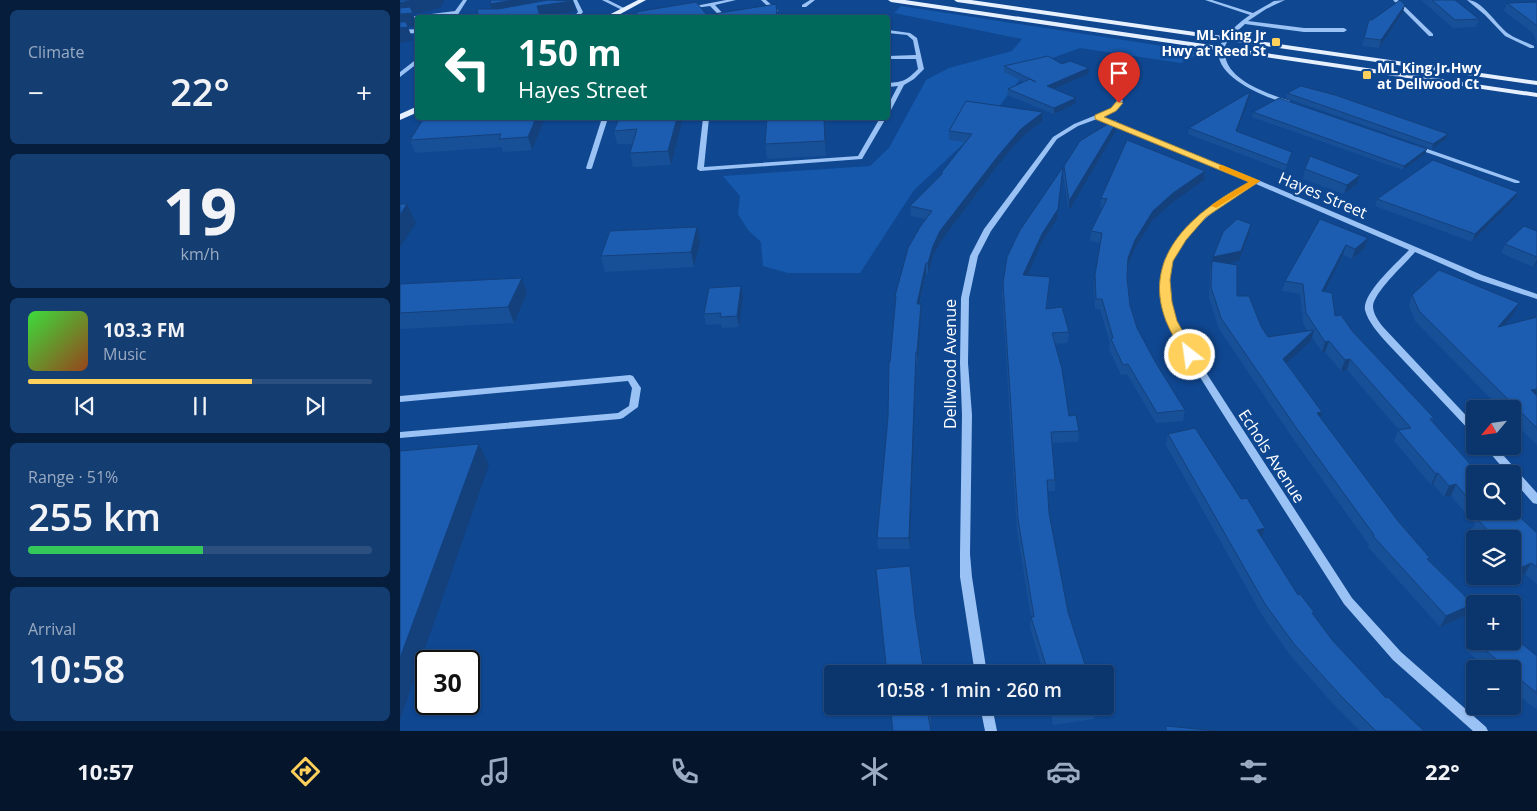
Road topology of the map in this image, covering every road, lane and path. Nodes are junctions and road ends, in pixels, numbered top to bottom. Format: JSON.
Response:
{"nodes":[{"id":1,"x":465,"y":0,"type":"edge"},
{"id":2,"x":575,"y":0,"type":"edge"},
{"id":3,"x":604,"y":0,"type":"edge"},
{"id":4,"x":643,"y":0,"type":"edge"},
{"id":5,"x":648,"y":0,"type":"edge"},
{"id":6,"x":734,"y":0,"type":"edge"},
{"id":7,"x":763,"y":0,"type":"edge"},
{"id":8,"x":813,"y":0,"type":"edge"},
{"id":9,"x":891,"y":0,"type":"edge"},
{"id":10,"x":957,"y":0,"type":"edge"},
{"id":11,"x":1207,"y":0,"type":"edge"},
{"id":12,"x":1228,"y":0,"type":"edge"},
{"id":13,"x":1283,"y":0,"type":"edge"},
{"id":14,"x":1395,"y":0,"type":"edge"},
{"id":15,"x":1469,"y":0,"type":"edge"},
{"id":16,"x":635,"y":4,"type":"junction"},
{"id":17,"x":711,"y":4,"type":"junction"},
{"id":18,"x":1220,"y":4,"type":"junction"},
{"id":19,"x":804,"y":6,"type":"dead end"},
{"id":20,"x":684,"y":8,"type":"edge"},
{"id":21,"x":624,"y":9,"type":"junction"},
{"id":22,"x":457,"y":12,"type":"junction"},
{"id":23,"x":658,"y":13,"type":"edge"},
{"id":24,"x":767,"y":13,"type":"edge"},
{"id":25,"x":1252,"y":14,"type":"junction"},
{"id":26,"x":433,"y":15,"type":"edge"},
{"id":27,"x":455,"y":15,"type":"edge"},
{"id":28,"x":578,"y":15,"type":"edge"},
{"id":29,"x":614,"y":15,"type":"edge"},
{"id":30,"x":647,"y":15,"type":"edge"},
{"id":31,"x":722,"y":15,"type":"edge"},
{"id":32,"x":415,"y":17,"type":"edge"},
{"id":33,"x":400,"y":19,"type":"edge"},
{"id":34,"x":1244,"y":22,"type":"junction"},
{"id":35,"x":1344,"y":30,"type":"dead end"},
{"id":36,"x":415,"y":31,"type":"edge"},
{"id":37,"x":400,"y":32,"type":"edge"},
{"id":38,"x":890,"y":32,"type":"edge"},
{"id":39,"x":1431,"y":35,"type":"dead end"},
{"id":40,"x":1227,"y":39,"type":"junction"},
{"id":41,"x":1532,"y":47,"type":"dead end"},
{"id":42,"x":1221,"y":50,"type":"junction"},
{"id":43,"x":918,"y":57,"type":"junction"},
{"id":44,"x":890,"y":58,"type":"edge"},
{"id":45,"x":415,"y":62,"type":"edge"},
{"id":46,"x":400,"y":75,"type":"edge"},
{"id":47,"x":1537,"y":83,"type":"edge"},
{"id":48,"x":902,"y":84,"type":"junction"},
{"id":49,"x":890,"y":85,"type":"edge"},
{"id":50,"x":1114,"y":91,"type":"dead end"},
{"id":51,"x":1537,"y":95,"type":"edge"},
{"id":52,"x":1296,"y":105,"type":"edge"},
{"id":53,"x":890,"y":106,"type":"edge"},
{"id":54,"x":415,"y":110,"type":"edge"},
{"id":55,"x":400,"y":115,"type":"edge"},
{"id":56,"x":1098,"y":117,"type":"junction"},
{"id":57,"x":604,"y":120,"type":"edge"},
{"id":58,"x":706,"y":120,"type":"edge"},
{"id":59,"x":882,"y":120,"type":"edge"},
{"id":60,"x":1406,"y":144,"type":"edge"},
{"id":61,"x":589,"y":168,"type":"dead end"},
{"id":62,"x":1256,"y":181,"type":"junction"},
{"id":63,"x":1517,"y":182,"type":"dead end"},
{"id":64,"x":1414,"y":249,"type":"junction"},
{"id":65,"x":1537,"y":297,"type":"edge"},
{"id":66,"x":400,"y":399,"type":"edge"},
{"id":67,"x":1466,"y":421,"type":"edge"},
{"id":68,"x":400,"y":435,"type":"edge"},
{"id":69,"x":1497,"y":455,"type":"edge"},
{"id":70,"x":1537,"y":500,"type":"edge"},
{"id":71,"x":980,"y":665,"type":"edge"},
{"id":72,"x":988,"y":715,"type":"edge"},
{"id":73,"x":991,"y":731,"type":"edge"},
{"id":74,"x":1482,"y":731,"type":"edge"}],
"edges":[{"from":1,"to":22,"type":"street"},
{"from":2,"to":28,"type":"street"},
{"from":3,"to":21,"type":"street"},
{"from":4,"to":16,"type":"main road"},
{"from":5,"to":16,"type":"main road"},
{"from":6,"to":17,"type":"street"},
{"from":7,"to":24,"type":"street"},
{"from":8,"to":19,"type":"street"},
{"from":9,"to":42,"type":"main road"},
{"from":10,"to":40,"type":"main road"},
{"from":11,"to":18,"type":"street"},
{"from":12,"to":18,"type":"street"},
{"from":13,"to":25,"type":"street"},
{"from":14,"to":39,"type":"street"},
{"from":15,"to":41,"type":"street"},
{"from":16,"to":21,"type":"main road"},
{"from":17,"to":20,"type":"street"},
{"from":17,"to":31,"type":"street"},
{"from":18,"to":25,"type":"street"},
{"from":21,"to":29,"type":"main road"},
{"from":22,"to":26,"type":"street"},
{"from":22,"to":27,"type":"street"},
{"from":23,"to":30,"type":"street"},
{"from":25,"to":34,"type":"street"},
{"from":32,"to":33,"type":"street"},
{"from":34,"to":35,"type":"street"},
{"from":34,"to":40,"type":"street"},
{"from":36,"to":37,"type":"street"},
{"from":38,"to":43,"type":"street"},
{"from":40,"to":42,"type":"street"},
{"from":40,"to":47,"type":"main road"},
{"from":42,"to":51,"type":"main road"},
{"from":42,"to":52,"type":"street"},
{"from":43,"to":44,"type":"street"},
{"from":43,"to":48,"type":"street"},
{"from":45,"to":46,"type":"street"},
{"from":48,"to":49,"type":"street"},
{"from":48,"to":53,"type":"street"},
{"from":50,"to":56,"type":"street","name":"Dellwood Avenue"},
{"from":54,"to":55,"type":"main road"},
{"from":56,"to":62,"type":"street","name":"Hayes Street"},
{"from":56,"to":71,"type":"street","name":"Dellwood Avenue"},
{"from":57,"to":61,"type":"street"},
{"from":58,"to":59,"type":"street"},
{"from":60,"to":63,"type":"street"},
{"from":62,"to":64,"type":"street","name":"Hayes Street"},
{"from":62,"to":74,"type":"street","name":"Echols Avenue"},
{"from":64,"to":65,"type":"street","name":"Hayes Street"},
{"from":64,"to":67,"type":"street"},
{"from":66,"to":68,"type":"street"},
{"from":69,"to":70,"type":"street"},
{"from":72,"to":73,"type":"street"}]}
